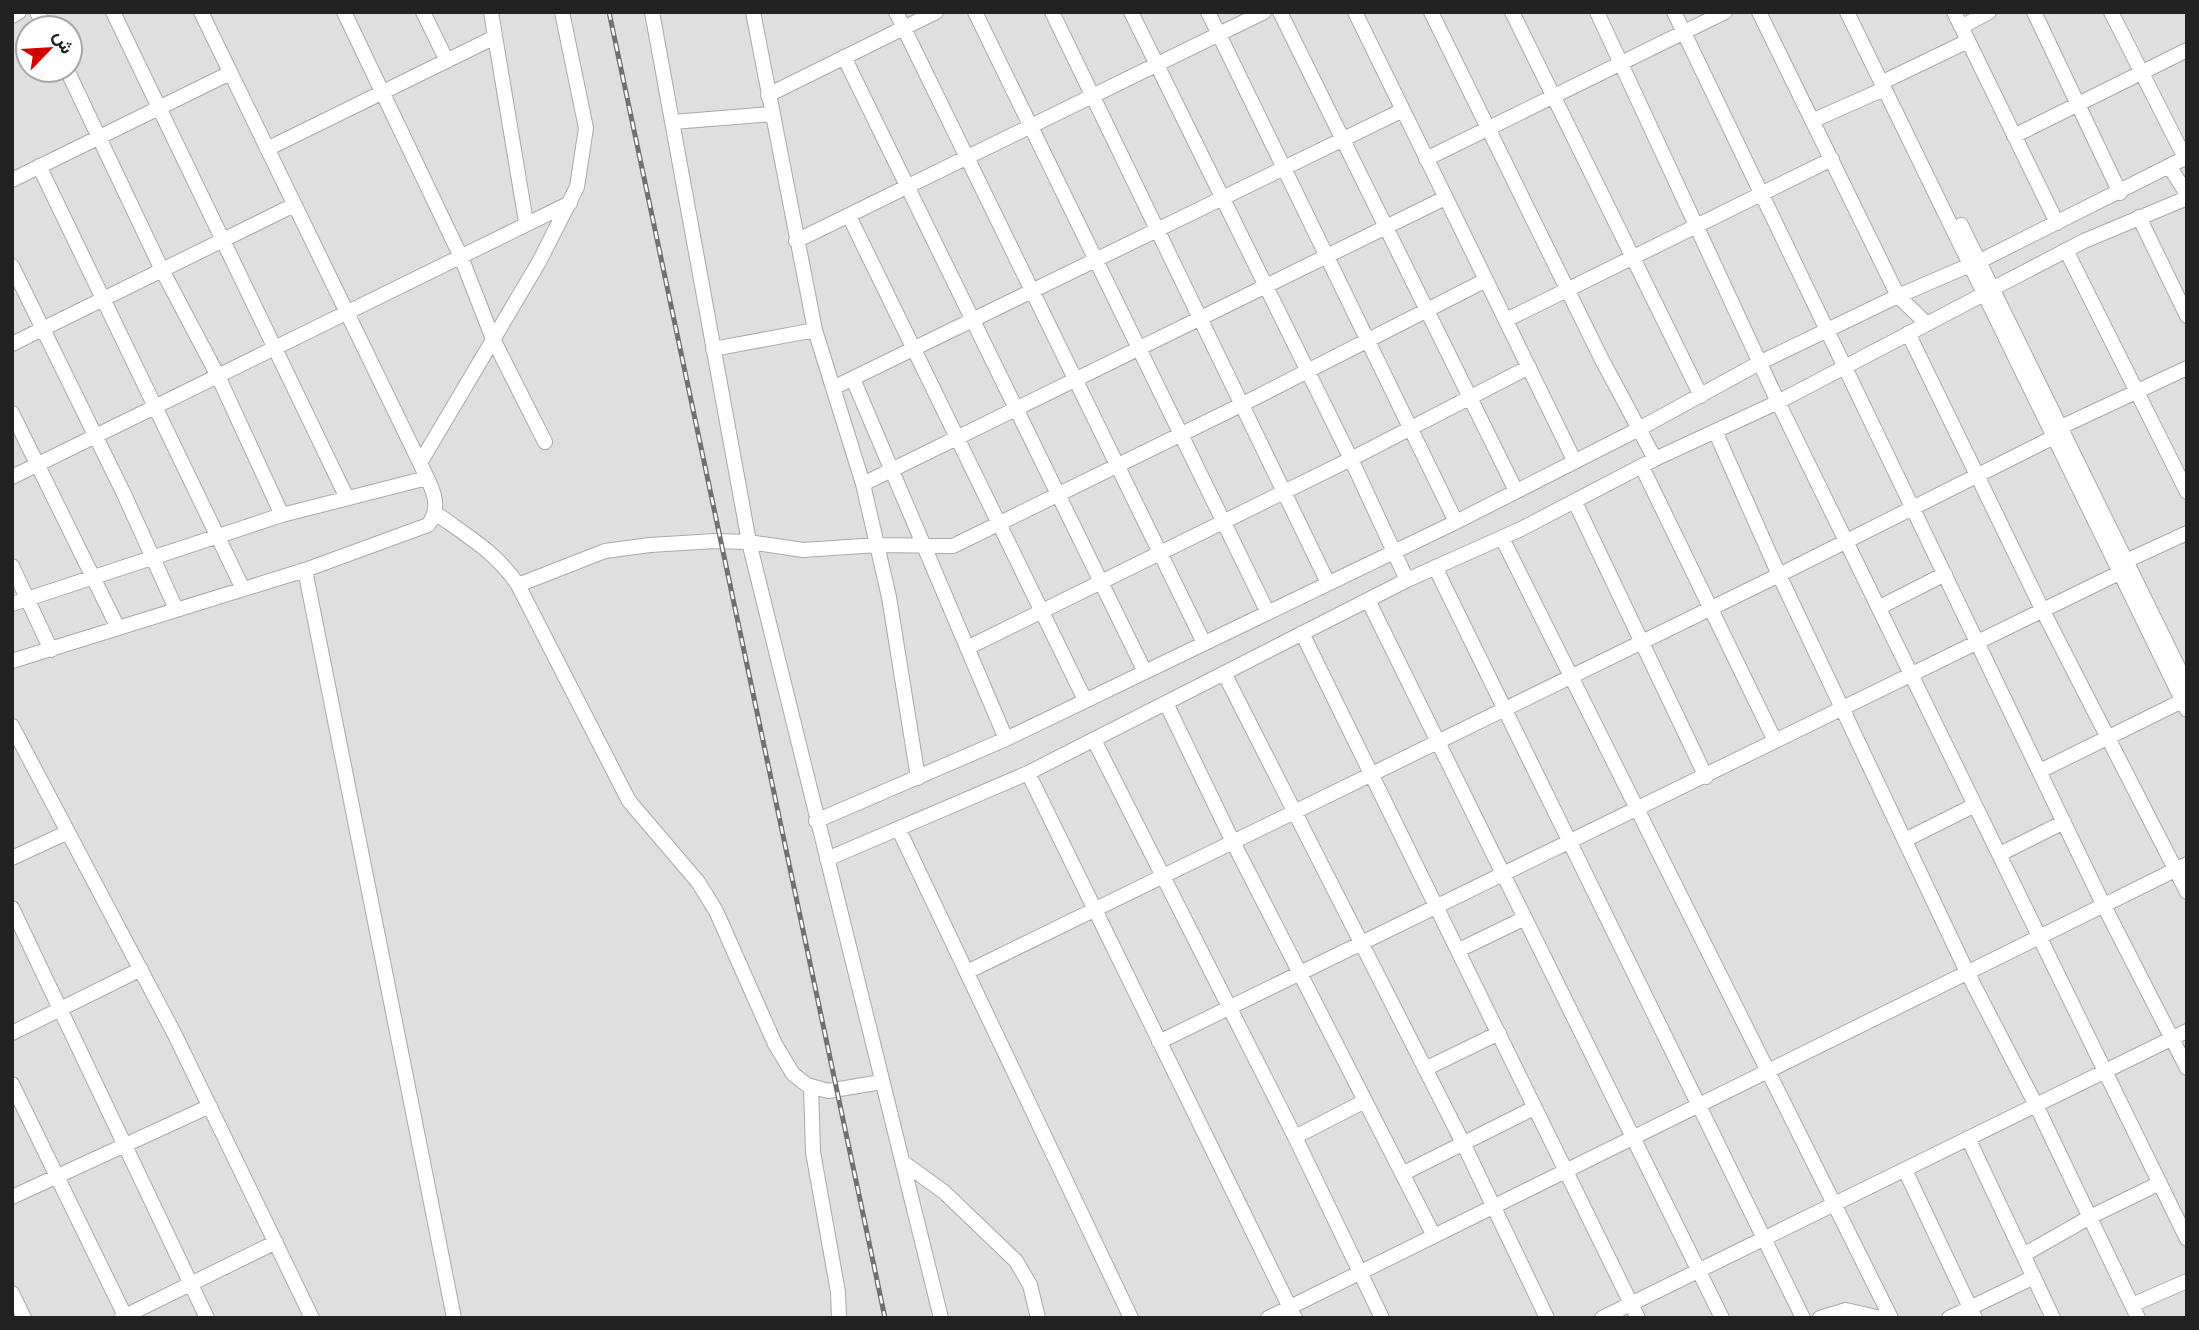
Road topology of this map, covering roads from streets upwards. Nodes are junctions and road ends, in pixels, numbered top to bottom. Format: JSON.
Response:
{"nodes":[{"id":1,"x":19,"y":12,"type":"edge"},
{"id":2,"x":113,"y":12,"type":"edge"},
{"id":3,"x":201,"y":12,"type":"edge"},
{"id":4,"x":344,"y":12,"type":"edge"},
{"id":5,"x":423,"y":12,"type":"edge"},
{"id":6,"x":491,"y":12,"type":"edge"},
{"id":7,"x":562,"y":12,"type":"edge"},
{"id":8,"x":652,"y":12,"type":"edge"},
{"id":9,"x":753,"y":12,"type":"edge"},
{"id":10,"x":896,"y":12,"type":"edge"},
{"id":11,"x":936,"y":12,"type":"edge"},
{"id":12,"x":975,"y":12,"type":"edge"},
{"id":13,"x":1052,"y":12,"type":"edge"},
{"id":14,"x":1131,"y":12,"type":"edge"},
{"id":15,"x":1208,"y":12,"type":"edge"},
{"id":16,"x":1264,"y":12,"type":"edge"},
{"id":17,"x":1280,"y":12,"type":"edge"},
{"id":18,"x":1355,"y":12,"type":"edge"},
{"id":19,"x":1431,"y":12,"type":"edge"},
{"id":20,"x":1512,"y":12,"type":"edge"},
{"id":21,"x":1597,"y":12,"type":"edge"},
{"id":22,"x":1674,"y":12,"type":"edge"},
{"id":23,"x":1725,"y":12,"type":"edge"},
{"id":24,"x":1759,"y":12,"type":"edge"},
{"id":25,"x":1847,"y":12,"type":"edge"},
{"id":26,"x":1858,"y":12,"type":"edge"},
{"id":27,"x":1954,"y":12,"type":"edge"},
{"id":28,"x":1989,"y":12,"type":"edge"},
{"id":29,"x":2034,"y":12,"type":"edge"},
{"id":30,"x":2111,"y":12,"type":"edge"},
{"id":31,"x":12,"y":16,"type":"edge"},
{"id":32,"x":1961,"y":27,"type":"junction"},
{"id":33,"x":904,"y":28,"type":"junction"},
{"id":34,"x":1684,"y":33,"type":"junction"},
{"id":35,"x":1218,"y":34,"type":"junction"},
{"id":36,"x":495,"y":37,"type":"junction"},
{"id":37,"x":1968,"y":41,"type":"junction"},
{"id":38,"x":2187,"y":50,"type":"edge"},
{"id":39,"x":844,"y":57,"type":"junction"},
{"id":40,"x":447,"y":61,"type":"junction"},
{"id":41,"x":1157,"y":63,"type":"junction"},
{"id":42,"x":1622,"y":63,"type":"junction"},
{"id":43,"x":2141,"y":72,"type":"junction"},
{"id":44,"x":230,"y":74,"type":"junction"},
{"id":45,"x":74,"y":84,"type":"edge"},
{"id":46,"x":1887,"y":84,"type":"junction"},
{"id":47,"x":382,"y":92,"type":"junction"},
{"id":48,"x":768,"y":95,"type":"junction"},
{"id":49,"x":1552,"y":95,"type":"junction"},
{"id":50,"x":1092,"y":96,"type":"junction"},
{"id":51,"x":2077,"y":103,"type":"junction"},
{"id":52,"x":158,"y":110,"type":"junction"},
{"id":53,"x":1403,"y":110,"type":"junction"},
{"id":54,"x":772,"y":114,"type":"junction"},
{"id":55,"x":1814,"y":120,"type":"junction"},
{"id":56,"x":673,"y":122,"type":"junction"},
{"id":57,"x":1032,"y":126,"type":"junction"},
{"id":58,"x":1490,"y":129,"type":"junction"},
{"id":59,"x":2014,"y":136,"type":"junction"},
{"id":60,"x":99,"y":137,"type":"junction"},
{"id":61,"x":1345,"y":139,"type":"junction"},
{"id":62,"x":267,"y":149,"type":"junction"},
{"id":63,"x":2186,"y":158,"type":"edge"},
{"id":64,"x":966,"y":159,"type":"junction"},
{"id":65,"x":1426,"y":159,"type":"junction"},
{"id":66,"x":1832,"y":159,"type":"junction"},
{"id":67,"x":39,"y":166,"type":"junction"},
{"id":68,"x":2169,"y":166,"type":"junction"},
{"id":69,"x":1284,"y":170,"type":"junction"},
{"id":70,"x":12,"y":180,"type":"edge"},
{"id":71,"x":907,"y":187,"type":"junction"},
{"id":72,"x":1762,"y":192,"type":"junction"},
{"id":73,"x":2120,"y":193,"type":"junction"},
{"id":74,"x":2187,"y":196,"type":"edge"},
{"id":75,"x":1445,"y":198,"type":"junction"},
{"id":76,"x":1224,"y":200,"type":"junction"},
{"id":77,"x":570,"y":203,"type":"junction"},
{"id":78,"x":294,"y":205,"type":"junction"},
{"id":79,"x":849,"y":216,"type":"junction"},
{"id":80,"x":2138,"y":217,"type":"junction"},
{"id":81,"x":526,"y":222,"type":"junction"},
{"id":82,"x":2057,"y":223,"type":"junction"},
{"id":83,"x":1698,"y":224,"type":"junction"},
{"id":84,"x":1387,"y":229,"type":"junction"},
{"id":85,"x":1158,"y":232,"type":"junction"},
{"id":86,"x":222,"y":240,"type":"junction"},
{"id":87,"x":796,"y":241,"type":"junction"},
{"id":88,"x":2066,"y":250,"type":"junction"},
{"id":89,"x":461,"y":257,"type":"junction"},
{"id":90,"x":1328,"y":258,"type":"junction"},
{"id":91,"x":1633,"y":258,"type":"junction"},
{"id":92,"x":1098,"y":261,"type":"junction"},
{"id":93,"x":1975,"y":263,"type":"junction"},
{"id":94,"x":12,"y":266,"type":"edge"},
{"id":95,"x":162,"y":270,"type":"junction"},
{"id":96,"x":1486,"y":280,"type":"junction"},
{"id":97,"x":1265,"y":288,"type":"junction"},
{"id":98,"x":1567,"y":289,"type":"junction"},
{"id":99,"x":1988,"y":291,"type":"junction"},
{"id":100,"x":1031,"y":292,"type":"junction"},
{"id":101,"x":1898,"y":296,"type":"junction"},
{"id":102,"x":103,"y":298,"type":"junction"},
{"id":103,"x":1427,"y":310,"type":"junction"},
{"id":104,"x":346,"y":311,"type":"junction"},
{"id":105,"x":2187,"y":316,"type":"edge"},
{"id":106,"x":1201,"y":318,"type":"junction"},
{"id":107,"x":973,"y":320,"type":"junction"},
{"id":108,"x":1506,"y":320,"type":"junction"},
{"id":109,"x":1927,"y":323,"type":"junction"},
{"id":110,"x":44,"y":328,"type":"junction"},
{"id":111,"x":815,"y":330,"type":"junction"},
{"id":112,"x":1830,"y":331,"type":"junction"},
{"id":113,"x":1908,"y":332,"type":"junction"},
{"id":114,"x":493,"y":339,"type":"junction"},
{"id":115,"x":1367,"y":341,"type":"junction"},
{"id":116,"x":12,"y":344,"type":"edge"},
{"id":117,"x":276,"y":346,"type":"junction"},
{"id":118,"x":1140,"y":348,"type":"junction"},
{"id":119,"x":713,"y":349,"type":"junction"},
{"id":120,"x":914,"y":350,"type":"junction"},
{"id":121,"x":1761,"y":362,"type":"junction"},
{"id":122,"x":1844,"y":366,"type":"junction"},
{"id":123,"x":1529,"y":367,"type":"junction"},
{"id":124,"x":2187,"y":368,"type":"edge"},
{"id":125,"x":1306,"y":372,"type":"junction"},
{"id":126,"x":218,"y":376,"type":"junction"},
{"id":127,"x":853,"y":379,"type":"junction"},
{"id":128,"x":1076,"y":380,"type":"junction"},
{"id":129,"x":833,"y":388,"type":"junction"},
{"id":130,"x":2136,"y":393,"type":"junction"},
{"id":131,"x":1701,"y":396,"type":"junction"},
{"id":132,"x":1469,"y":397,"type":"junction"},
{"id":133,"x":1778,"y":402,"type":"junction"},
{"id":134,"x":1243,"y":404,"type":"junction"},
{"id":135,"x":156,"y":407,"type":"junction"},
{"id":136,"x":1016,"y":408,"type":"junction"},
{"id":137,"x":12,"y":413,"type":"edge"},
{"id":138,"x":1410,"y":428,"type":"junction"},
{"id":139,"x":1637,"y":430,"type":"junction"},
{"id":140,"x":2057,"y":432,"type":"junction"},
{"id":141,"x":1716,"y":433,"type":"junction"},
{"id":142,"x":95,"y":435,"type":"junction"},
{"id":143,"x":1181,"y":435,"type":"junction"},
{"id":144,"x":956,"y":438,"type":"junction"},
{"id":145,"x":545,"y":442,"type":"dead end"},
{"id":146,"x":1351,"y":458,"type":"junction"},
{"id":147,"x":1574,"y":460,"type":"junction"},
{"id":148,"x":420,"y":463,"type":"junction"},
{"id":149,"x":1648,"y":463,"type":"junction"},
{"id":150,"x":37,"y":464,"type":"junction"},
{"id":151,"x":1115,"y":465,"type":"junction"},
{"id":152,"x":891,"y":470,"type":"junction"},
{"id":153,"x":1978,"y":476,"type":"junction"},
{"id":154,"x":12,"y":477,"type":"edge"},
{"id":155,"x":426,"y":478,"type":"junction"},
{"id":156,"x":863,"y":484,"type":"junction"},
{"id":157,"x":1516,"y":491,"type":"junction"},
{"id":158,"x":1285,"y":492,"type":"junction"},
{"id":159,"x":2187,"y":492,"type":"edge"},
{"id":160,"x":1058,"y":494,"type":"junction"},
{"id":161,"x":346,"y":496,"type":"junction"},
{"id":162,"x":1575,"y":502,"type":"junction"},
{"id":163,"x":1913,"y":508,"type":"junction"},
{"id":164,"x":437,"y":513,"type":"junction"},
{"id":165,"x":282,"y":515,"type":"junction"},
{"id":166,"x":1223,"y":522,"type":"junction"},
{"id":167,"x":1456,"y":522,"type":"junction"},
{"id":168,"x":998,"y":524,"type":"junction"},
{"id":169,"x":2187,"y":533,"type":"edge"},
{"id":170,"x":220,"y":536,"type":"junction"},
{"id":171,"x":1502,"y":538,"type":"junction"},
{"id":172,"x":1849,"y":541,"type":"junction"},
{"id":173,"x":749,"y":542,"type":"junction"},
{"id":174,"x":877,"y":545,"type":"junction"},
{"id":175,"x":924,"y":547,"type":"junction"},
{"id":176,"x":1393,"y":551,"type":"junction"},
{"id":177,"x":1160,"y":553,"type":"junction"},
{"id":178,"x":154,"y":559,"type":"junction"},
{"id":179,"x":12,"y":566,"type":"edge"},
{"id":180,"x":1435,"y":567,"type":"junction"},
{"id":181,"x":2123,"y":567,"type":"junction"},
{"id":182,"x":305,"y":570,"type":"junction"},
{"id":183,"x":1779,"y":575,"type":"junction"},
{"id":184,"x":1945,"y":575,"type":"junction"},
{"id":185,"x":92,"y":577,"type":"junction"},
{"id":186,"x":1102,"y":580,"type":"junction"},
{"id":187,"x":1407,"y":580,"type":"junction"},
{"id":188,"x":1328,"y":583,"type":"junction"},
{"id":189,"x":518,"y":585,"type":"junction"},
{"id":190,"x":243,"y":590,"type":"junction"},
{"id":191,"x":28,"y":599,"type":"junction"},
{"id":192,"x":1368,"y":600,"type":"junction"},
{"id":193,"x":12,"y":604,"type":"edge"},
{"id":194,"x":1710,"y":607,"type":"junction"},
{"id":195,"x":1880,"y":607,"type":"junction"},
{"id":196,"x":176,"y":609,"type":"junction"},
{"id":197,"x":2043,"y":611,"type":"junction"},
{"id":198,"x":1041,"y":612,"type":"junction"},
{"id":199,"x":1268,"y":613,"type":"junction"},
{"id":200,"x":118,"y":628,"type":"junction"},
{"id":201,"x":1302,"y":633,"type":"junction"},
{"id":202,"x":1642,"y":642,"type":"junction"},
{"id":203,"x":1204,"y":643,"type":"junction"},
{"id":204,"x":1979,"y":643,"type":"junction"},
{"id":205,"x":967,"y":648,"type":"junction"},
{"id":206,"x":51,"y":650,"type":"junction"},
{"id":207,"x":12,"y":661,"type":"edge"},
{"id":208,"x":1145,"y":672,"type":"junction"},
{"id":209,"x":1223,"y":673,"type":"junction"},
{"id":210,"x":1912,"y":674,"type":"junction"},
{"id":211,"x":1572,"y":677,"type":"junction"},
{"id":212,"x":2187,"y":685,"type":"edge"},
{"id":213,"x":1084,"y":700,"type":"junction"},
{"id":214,"x":1166,"y":703,"type":"junction"},
{"id":215,"x":2185,"y":705,"type":"edge"},
{"id":216,"x":1843,"y":708,"type":"junction"},
{"id":217,"x":1505,"y":709,"type":"junction"},
{"id":218,"x":12,"y":726,"type":"edge"},
{"id":219,"x":2107,"y":738,"type":"junction"},
{"id":220,"x":1006,"y":739,"type":"junction"},
{"id":221,"x":1094,"y":740,"type":"junction"},
{"id":222,"x":1437,"y":740,"type":"junction"},
{"id":223,"x":1775,"y":741,"type":"junction"},
{"id":224,"x":2040,"y":771,"type":"junction"},
{"id":225,"x":1028,"y":773,"type":"junction"},
{"id":226,"x":1369,"y":774,"type":"junction"},
{"id":227,"x":1706,"y":777,"type":"junction"},
{"id":228,"x":918,"y":778,"type":"junction"},
{"id":229,"x":1975,"y":805,"type":"junction"},
{"id":230,"x":1639,"y":809,"type":"junction"},
{"id":231,"x":1294,"y":811,"type":"junction"},
{"id":232,"x":816,"y":821,"type":"junction"},
{"id":233,"x":2064,"y":822,"type":"junction"},
{"id":234,"x":899,"y":830,"type":"junction"},
{"id":235,"x":68,"y":832,"type":"junction"},
{"id":236,"x":1905,"y":840,"type":"junction"},
{"id":237,"x":1233,"y":842,"type":"junction"},
{"id":238,"x":1570,"y":843,"type":"junction"},
{"id":239,"x":2000,"y":854,"type":"junction"},
{"id":240,"x":12,"y":858,"type":"edge"},
{"id":241,"x":827,"y":859,"type":"junction"},
{"id":242,"x":2181,"y":867,"type":"edge"},
{"id":243,"x":1503,"y":875,"type":"junction"},
{"id":244,"x":1162,"y":877,"type":"junction"},
{"id":245,"x":2187,"y":892,"type":"edge"},
{"id":246,"x":2103,"y":904,"type":"junction"},
{"id":247,"x":1437,"y":906,"type":"junction"},
{"id":248,"x":12,"y":908,"type":"edge"},
{"id":249,"x":1092,"y":909,"type":"junction"},
{"id":250,"x":1525,"y":918,"type":"junction"},
{"id":251,"x":2039,"y":937,"type":"junction"},
{"id":252,"x":1361,"y":943,"type":"junction"},
{"id":253,"x":1459,"y":950,"type":"junction"},
{"id":254,"x":141,"y":969,"type":"junction"},
{"id":255,"x":967,"y":972,"type":"junction"},
{"id":256,"x":1967,"y":972,"type":"junction"},
{"id":257,"x":1300,"y":973,"type":"junction"},
{"id":258,"x":1230,"y":1006,"type":"junction"},
{"id":259,"x":62,"y":1009,"type":"junction"},
{"id":260,"x":2187,"y":1031,"type":"edge"},
{"id":261,"x":12,"y":1033,"type":"edge"},
{"id":262,"x":1499,"y":1033,"type":"junction"},
{"id":263,"x":2173,"y":1038,"type":"junction"},
{"id":264,"x":1159,"y":1042,"type":"junction"},
{"id":265,"x":2187,"y":1068,"type":"edge"},
{"id":266,"x":1425,"y":1069,"type":"junction"},
{"id":267,"x":1767,"y":1069,"type":"junction"},
{"id":268,"x":2105,"y":1070,"type":"junction"},
{"id":269,"x":881,"y":1082,"type":"junction"},
{"id":270,"x":12,"y":1084,"type":"edge"},
{"id":271,"x":811,"y":1087,"type":"junction"},
{"id":272,"x":1364,"y":1101,"type":"junction"},
{"id":273,"x":1698,"y":1104,"type":"junction"},
{"id":274,"x":2036,"y":1105,"type":"junction"},
{"id":275,"x":210,"y":1106,"type":"junction"},
{"id":276,"x":1534,"y":1108,"type":"junction"},
{"id":277,"x":1295,"y":1136,"type":"junction"},
{"id":278,"x":1633,"y":1137,"type":"junction"},
{"id":279,"x":1968,"y":1138,"type":"junction"},
{"id":280,"x":1463,"y":1143,"type":"junction"},
{"id":281,"x":125,"y":1146,"type":"junction"},
{"id":282,"x":904,"y":1163,"type":"junction"},
{"id":283,"x":1905,"y":1170,"type":"junction"},
{"id":284,"x":1565,"y":1171,"type":"junction"},
{"id":285,"x":1402,"y":1174,"type":"junction"},
{"id":286,"x":59,"y":1178,"type":"junction"},
{"id":287,"x":2160,"y":1183,"type":"junction"},
{"id":288,"x":12,"y":1197,"type":"edge"},
{"id":289,"x":1835,"y":1203,"type":"junction"},
{"id":290,"x":1493,"y":1207,"type":"junction"},
{"id":291,"x":2180,"y":1210,"type":"edge"},
{"id":292,"x":2090,"y":1217,"type":"junction"},
{"id":293,"x":1434,"y":1236,"type":"junction"},
{"id":294,"x":1764,"y":1237,"type":"junction"},
{"id":295,"x":2187,"y":1239,"type":"edge"},
{"id":296,"x":276,"y":1242,"type":"junction"},
{"id":297,"x":2025,"y":1254,"type":"junction"},
{"id":298,"x":1698,"y":1269,"type":"junction"},
{"id":299,"x":1360,"y":1273,"type":"junction"},
{"id":300,"x":2034,"y":1277,"type":"junction"},
{"id":301,"x":2187,"y":1281,"type":"edge"},
{"id":302,"x":190,"y":1284,"type":"junction"},
{"id":303,"x":12,"y":1293,"type":"edge"},
{"id":304,"x":1631,"y":1304,"type":"junction"},
{"id":305,"x":2135,"y":1311,"type":"edge"},
{"id":306,"x":1293,"y":1312,"type":"edge"},
{"id":307,"x":1972,"y":1312,"type":"edge"},
{"id":308,"x":124,"y":1317,"type":"edge"},
{"id":309,"x":24,"y":1318,"type":"edge"},
{"id":310,"x":207,"y":1318,"type":"edge"},
{"id":311,"x":312,"y":1318,"type":"edge"},
{"id":312,"x":454,"y":1318,"type":"edge"},
{"id":313,"x":839,"y":1318,"type":"edge"},
{"id":314,"x":941,"y":1318,"type":"edge"},
{"id":315,"x":1038,"y":1318,"type":"edge"},
{"id":316,"x":1131,"y":1318,"type":"edge"},
{"id":317,"x":1268,"y":1318,"type":"edge"},
{"id":318,"x":1382,"y":1318,"type":"edge"},
{"id":319,"x":1547,"y":1318,"type":"edge"},
{"id":320,"x":1602,"y":1318,"type":"edge"},
{"id":321,"x":1637,"y":1318,"type":"edge"},
{"id":322,"x":1722,"y":1318,"type":"edge"},
{"id":323,"x":1803,"y":1318,"type":"edge"},
{"id":324,"x":1820,"y":1318,"type":"edge"},
{"id":325,"x":1881,"y":1318,"type":"edge"},
{"id":326,"x":1891,"y":1318,"type":"edge"},
{"id":327,"x":1949,"y":1318,"type":"edge"},
{"id":328,"x":2053,"y":1318,"type":"edge"}],
"edges":[{"from":1,"to":31,"type":"street"},
{"from":2,"to":52,"type":"street"},
{"from":3,"to":44,"type":"street"},
{"from":4,"to":47,"type":"street"},
{"from":5,"to":40,"type":"street"},
{"from":6,"to":36,"type":"street"},
{"from":7,"to":77,"type":"street"},
{"from":8,"to":56,"type":"street"},
{"from":9,"to":48,"type":"street"},
{"from":10,"to":33,"type":"street"},
{"from":11,"to":33,"type":"street"},
{"from":12,"to":57,"type":"street"},
{"from":13,"to":50,"type":"street"},
{"from":14,"to":41,"type":"street"},
{"from":15,"to":35,"type":"street"},
{"from":16,"to":35,"type":"street"},
{"from":17,"to":61,"type":"street"},
{"from":18,"to":53,"type":"street"},
{"from":19,"to":58,"type":"street"},
{"from":20,"to":49,"type":"street"},
{"from":21,"to":42,"type":"street"},
{"from":22,"to":34,"type":"street"},
{"from":23,"to":34,"type":"street"},
{"from":24,"to":55,"type":"street"},
{"from":25,"to":46,"type":"street"},
{"from":26,"to":46,"type":"street"},
{"from":27,"to":32,"type":"street"},
{"from":28,"to":32,"type":"street"},
{"from":29,"to":51,"type":"street"},
{"from":30,"to":43,"type":"street"},
{"from":32,"to":37,"type":"street"},
{"from":33,"to":39,"type":"street"},
{"from":33,"to":64,"type":"street"},
{"from":34,"to":42,"type":"street"},
{"from":34,"to":72,"type":"street"},
{"from":35,"to":41,"type":"street"},
{"from":35,"to":69,"type":"street"},
{"from":36,"to":40,"type":"street"},
{"from":36,"to":81,"type":"street"},
{"from":37,"to":46,"type":"street"},
{"from":37,"to":59,"type":"street"},
{"from":38,"to":43,"type":"street"},
{"from":39,"to":48,"type":"street"},
{"from":39,"to":71,"type":"street"},
{"from":40,"to":47,"type":"street"},
{"from":41,"to":50,"type":"street"},
{"from":41,"to":76,"type":"street"},
{"from":42,"to":49,"type":"street"},
{"from":42,"to":83,"type":"street"},
{"from":43,"to":51,"type":"street"},
{"from":43,"to":63,"type":"street"},
{"from":44,"to":52,"type":"street"},
{"from":44,"to":62,"type":"street"},
{"from":45,"to":60,"type":"street"},
{"from":46,"to":55,"type":"street"},
{"from":46,"to":93,"type":"street"},
{"from":47,"to":62,"type":"street"},
{"from":47,"to":89,"type":"street"},
{"from":48,"to":54,"type":"street"},
{"from":49,"to":58,"type":"street"},
{"from":49,"to":91,"type":"street"},
{"from":50,"to":57,"type":"street"},
{"from":50,"to":85,"type":"street"},
{"from":51,"to":59,"type":"street"},
{"from":51,"to":73,"type":"street"},
{"from":52,"to":60,"type":"street"},
{"from":52,"to":86,"type":"street"},
{"from":53,"to":61,"type":"street"},
{"from":53,"to":65,"type":"street"},
{"from":54,"to":56,"type":"street"},
{"from":54,"to":87,"type":"street"},
{"from":55,"to":66,"type":"street"},
{"from":56,"to":119,"type":"street"},
{"from":57,"to":64,"type":"street"},
{"from":57,"to":92,"type":"street"},
{"from":58,"to":65,"type":"street"},
{"from":58,"to":98,"type":"street"},
{"from":59,"to":82,"type":"street"},
{"from":60,"to":67,"type":"street"},
{"from":60,"to":95,"type":"street"},
{"from":61,"to":69,"type":"street"},
{"from":61,"to":84,"type":"street"},
{"from":62,"to":78,"type":"street"},
{"from":63,"to":68,"type":"street"},
{"from":64,"to":71,"type":"street"},
{"from":64,"to":100,"type":"street"},
{"from":65,"to":75,"type":"street"},
{"from":66,"to":72,"type":"street"},
{"from":66,"to":101,"type":"street"},
{"from":67,"to":70,"type":"street"},
{"from":67,"to":102,"type":"street"},
{"from":68,"to":73,"type":"street"},
{"from":68,"to":74,"type":"street"},
{"from":69,"to":76,"type":"street"},
{"from":69,"to":90,"type":"street"},
{"from":71,"to":79,"type":"street"},
{"from":71,"to":107,"type":"street"},
{"from":72,"to":83,"type":"street"},
{"from":72,"to":112,"type":"street"},
{"from":73,"to":82,"type":"street"},
{"from":74,"to":80,"type":"street"},
{"from":75,"to":84,"type":"street"},
{"from":75,"to":96,"type":"street"},
{"from":76,"to":85,"type":"street"},
{"from":76,"to":97,"type":"street"},
{"from":77,"to":81,"type":"street"},
{"from":77,"to":114,"type":"street"},
{"from":78,"to":86,"type":"street"},
{"from":78,"to":104,"type":"street"},
{"from":79,"to":87,"type":"street"},
{"from":79,"to":120,"type":"street"},
{"from":80,"to":88,"type":"street"},
{"from":80,"to":105,"type":"street"},
{"from":81,"to":89,"type":"street"},
{"from":82,"to":93,"type":"street"},
{"from":83,"to":91,"type":"street"},
{"from":83,"to":121,"type":"street"},
{"from":84,"to":90,"type":"street"},
{"from":84,"to":103,"type":"street"},
{"from":85,"to":92,"type":"street"},
{"from":85,"to":106,"type":"street"},
{"from":86,"to":95,"type":"street"},
{"from":86,"to":117,"type":"street"},
{"from":87,"to":111,"type":"street"},
{"from":88,"to":99,"type":"street"},
{"from":88,"to":130,"type":"street"},
{"from":89,"to":104,"type":"street"},
{"from":89,"to":114,"type":"street"},
{"from":90,"to":97,"type":"street"},
{"from":90,"to":115,"type":"street"},
{"from":91,"to":98,"type":"street"},
{"from":91,"to":131,"type":"street"},
{"from":92,"to":100,"type":"street"},
{"from":92,"to":118,"type":"street"},
{"from":93,"to":99,"type":"street"},
{"from":93,"to":101,"type":"street"},
{"from":94,"to":110,"type":"street"},
{"from":95,"to":102,"type":"street"},
{"from":95,"to":126,"type":"street"},
{"from":96,"to":103,"type":"street"},
{"from":96,"to":108,"type":"street"},
{"from":97,"to":106,"type":"street"},
{"from":97,"to":125,"type":"street"},
{"from":98,"to":108,"type":"street"},
{"from":98,"to":139,"type":"street"},
{"from":99,"to":109,"type":"street"},
{"from":99,"to":140,"type":"street"},
{"from":100,"to":107,"type":"street"},
{"from":100,"to":128,"type":"street"},
{"from":101,"to":109,"type":"street"},
{"from":101,"to":112,"type":"street"},
{"from":102,"to":110,"type":"street"},
{"from":102,"to":135,"type":"street"},
{"from":103,"to":115,"type":"street"},
{"from":103,"to":132,"type":"street"},
{"from":104,"to":117,"type":"street"},
{"from":104,"to":148,"type":"street"},
{"from":106,"to":118,"type":"street"},
{"from":106,"to":134,"type":"street"},
{"from":107,"to":120,"type":"street"},
{"from":107,"to":136,"type":"street"},
{"from":108,"to":123,"type":"street"},
{"from":109,"to":113,"type":"street"},
{"from":110,"to":116,"type":"street"},
{"from":110,"to":142,"type":"street"},
{"from":111,"to":119,"type":"street"},
{"from":111,"to":129,"type":"street"},
{"from":112,"to":121,"type":"street"},
{"from":112,"to":122,"type":"street"},
{"from":113,"to":122,"type":"street"},
{"from":113,"to":153,"type":"street"},
{"from":114,"to":145,"type":"street"},
{"from":114,"to":148,"type":"street"},
{"from":115,"to":125,"type":"street"},
{"from":115,"to":138,"type":"street"},
{"from":117,"to":126,"type":"street"},
{"from":117,"to":161,"type":"street"},
{"from":118,"to":128,"type":"street"},
{"from":118,"to":143,"type":"street"},
{"from":119,"to":173,"type":"street"},
{"from":120,"to":127,"type":"street"},
{"from":120,"to":144,"type":"street"},
{"from":121,"to":131,"type":"street"},
{"from":121,"to":133,"type":"street"},
{"from":122,"to":133,"type":"street"},
{"from":122,"to":163,"type":"street"},
{"from":123,"to":132,"type":"street"},
{"from":123,"to":147,"type":"street"},
{"from":124,"to":130,"type":"street"},
{"from":125,"to":134,"type":"street"},
{"from":125,"to":146,"type":"street"},
{"from":126,"to":135,"type":"street"},
{"from":126,"to":165,"type":"street"},
{"from":127,"to":129,"type":"street"},
{"from":127,"to":152,"type":"street"},
{"from":128,"to":136,"type":"street"},
{"from":128,"to":151,"type":"street"},
{"from":129,"to":156,"type":"street"},
{"from":130,"to":140,"type":"street"},
{"from":130,"to":159,"type":"street"},
{"from":131,"to":139,"type":"street"},
{"from":132,"to":138,"type":"street"},
{"from":132,"to":157,"type":"street"},
{"from":133,"to":141,"type":"street"},
{"from":133,"to":172,"type":"street"},
{"from":134,"to":143,"type":"street"},
{"from":134,"to":158,"type":"street"},
{"from":135,"to":142,"type":"street"},
{"from":135,"to":170,"type":"street"},
{"from":136,"to":144,"type":"street"},
{"from":136,"to":160,"type":"street"},
{"from":137,"to":150,"type":"street"},
{"from":138,"to":146,"type":"street"},
{"from":138,"to":167,"type":"street"},
{"from":139,"to":147,"type":"street"},
{"from":139,"to":149,"type":"street"},
{"from":140,"to":153,"type":"street"},
{"from":140,"to":181,"type":"street"},
{"from":141,"to":149,"type":"street"},
{"from":141,"to":183,"type":"street"},
{"from":142,"to":150,"type":"street"},
{"from":142,"to":178,"type":"street"},
{"from":143,"to":151,"type":"street"},
{"from":143,"to":166,"type":"street"},
{"from":144,"to":152,"type":"street"},
{"from":144,"to":168,"type":"street"},
{"from":146,"to":158,"type":"street"},
{"from":146,"to":176,"type":"street"},
{"from":147,"to":157,"type":"street"},
{"from":148,"to":155,"type":"street"},
{"from":149,"to":162,"type":"street"},
{"from":149,"to":194,"type":"street"},
{"from":150,"to":154,"type":"street"},
{"from":150,"to":185,"type":"street"},
{"from":151,"to":160,"type":"street"},
{"from":151,"to":177,"type":"street"},
{"from":152,"to":156,"type":"street"},
{"from":152,"to":175,"type":"street"},
{"from":153,"to":163,"type":"street"},
{"from":153,"to":197,"type":"street"},
{"from":155,"to":161,"type":"street"},
{"from":155,"to":164,"type":"street"},
{"from":156,"to":174,"type":"street"},
{"from":157,"to":167,"type":"street"},
{"from":158,"to":166,"type":"street"},
{"from":158,"to":188,"type":"street"},
{"from":160,"to":168,"type":"street"},
{"from":160,"to":186,"type":"street"},
{"from":161,"to":165,"type":"street"},
{"from":162,"to":171,"type":"street"},
{"from":162,"to":202,"type":"street"},
{"from":163,"to":172,"type":"street"},
{"from":163,"to":184,"type":"street"},
{"from":164,"to":182,"type":"street"},
{"from":164,"to":189,"type":"street"},
{"from":165,"to":170,"type":"street"},
{"from":166,"to":177,"type":"street"},
{"from":166,"to":199,"type":"street"},
{"from":167,"to":176,"type":"street"},
{"from":168,"to":175,"type":"street"},
{"from":168,"to":198,"type":"street"},
{"from":169,"to":181,"type":"street"},
{"from":170,"to":178,"type":"street"},
{"from":170,"to":190,"type":"street"},
{"from":171,"to":180,"type":"street"},
{"from":171,"to":211,"type":"street"},
{"from":172,"to":183,"type":"street"},
{"from":172,"to":195,"type":"street"},
{"from":173,"to":174,"type":"street"},
{"from":173,"to":189,"type":"street"},
{"from":173,"to":232,"type":"street"},
{"from":174,"to":175,"type":"street"},
{"from":174,"to":228,"type":"street"},
{"from":175,"to":205,"type":"street"},
{"from":176,"to":187,"type":"street"},
{"from":176,"to":188,"type":"street"},
{"from":177,"to":186,"type":"street"},
{"from":177,"to":203,"type":"street"},
{"from":178,"to":185,"type":"street"},
{"from":178,"to":196,"type":"street"},
{"from":179,"to":191,"type":"street"},
{"from":180,"to":187,"type":"street"},
{"from":180,"to":217,"type":"street"},
{"from":181,"to":197,"type":"street"},
{"from":181,"to":212,"type":"street"},
{"from":181,"to":215,"type":"street"},
{"from":182,"to":190,"type":"street"},
{"from":182,"to":312,"type":"street"},
{"from":183,"to":194,"type":"street"},
{"from":183,"to":216,"type":"street"},
{"from":184,"to":195,"type":"street"},
{"from":184,"to":204,"type":"street"},
{"from":185,"to":191,"type":"street"},
{"from":185,"to":200,"type":"street"},
{"from":186,"to":198,"type":"street"},
{"from":186,"to":208,"type":"street"},
{"from":187,"to":192,"type":"street"},
{"from":188,"to":199,"type":"street"},
{"from":189,"to":271,"type":"street"},
{"from":190,"to":196,"type":"street"},
{"from":191,"to":193,"type":"street"},
{"from":191,"to":206,"type":"street"},
{"from":192,"to":201,"type":"street"},
{"from":192,"to":222,"type":"street"},
{"from":194,"to":202,"type":"street"},
{"from":194,"to":223,"type":"street"},
{"from":195,"to":210,"type":"street"},
{"from":196,"to":200,"type":"street"},
{"from":197,"to":204,"type":"street"},
{"from":197,"to":219,"type":"street"},
{"from":198,"to":205,"type":"street"},
{"from":198,"to":213,"type":"street"},
{"from":199,"to":203,"type":"street"},
{"from":200,"to":206,"type":"street"},
{"from":201,"to":209,"type":"street"},
{"from":201,"to":226,"type":"street"},
{"from":202,"to":211,"type":"street"},
{"from":202,"to":227,"type":"street"},
{"from":203,"to":208,"type":"street"},
{"from":204,"to":210,"type":"street"},
{"from":204,"to":224,"type":"street"},
{"from":205,"to":220,"type":"street"},
{"from":206,"to":207,"type":"street"},
{"from":208,"to":213,"type":"street"},
{"from":209,"to":214,"type":"street"},
{"from":209,"to":231,"type":"street"},
{"from":210,"to":216,"type":"street"},
{"from":210,"to":229,"type":"street"},
{"from":211,"to":217,"type":"street"},
{"from":211,"to":230,"type":"street"},
{"from":213,"to":220,"type":"street"},
{"from":214,"to":221,"type":"street"},
{"from":214,"to":237,"type":"street"},
{"from":215,"to":219,"type":"street"},
{"from":216,"to":223,"type":"street"},
{"from":216,"to":236,"type":"street"},
{"from":217,"to":222,"type":"street"},
{"from":217,"to":238,"type":"street"},
{"from":218,"to":235,"type":"street"},
{"from":219,"to":224,"type":"street"},
{"from":219,"to":242,"type":"street"},
{"from":220,"to":228,"type":"street"},
{"from":221,"to":225,"type":"street"},
{"from":221,"to":244,"type":"street"},
{"from":222,"to":226,"type":"street"},
{"from":222,"to":243,"type":"street"},
{"from":223,"to":227,"type":"street"},
{"from":224,"to":233,"type":"street"},
{"from":225,"to":234,"type":"street"},
{"from":225,"to":249,"type":"street"},
{"from":226,"to":231,"type":"street"},
{"from":226,"to":247,"type":"street"},
{"from":227,"to":230,"type":"street"},
{"from":228,"to":232,"type":"street"},
{"from":229,"to":236,"type":"street"},
{"from":229,"to":239,"type":"street"},
{"from":230,"to":238,"type":"street"},
{"from":230,"to":267,"type":"street"},
{"from":231,"to":237,"type":"street"},
{"from":231,"to":252,"type":"street"},
{"from":232,"to":241,"type":"street"},
{"from":233,"to":239,"type":"street"},
{"from":233,"to":246,"type":"street"},
{"from":234,"to":241,"type":"street"},
{"from":234,"to":255,"type":"street"},
{"from":235,"to":240,"type":"street"},
{"from":235,"to":254,"type":"street"},
{"from":236,"to":256,"type":"street"},
{"from":237,"to":244,"type":"street"},
{"from":237,"to":257,"type":"street"},
{"from":238,"to":243,"type":"street"},
{"from":238,"to":273,"type":"street"},
{"from":239,"to":251,"type":"street"},
{"from":241,"to":269,"type":"street"},
{"from":242,"to":245,"type":"street"},
{"from":242,"to":246,"type":"street"},
{"from":243,"to":247,"type":"street"},
{"from":243,"to":250,"type":"street"},
{"from":244,"to":249,"type":"street"},
{"from":244,"to":258,"type":"street"},
{"from":246,"to":251,"type":"street"},
{"from":246,"to":263,"type":"street"},
{"from":247,"to":252,"type":"street"},
{"from":247,"to":253,"type":"street"},
{"from":248,"to":259,"type":"street"},
{"from":249,"to":255,"type":"street"},
{"from":249,"to":264,"type":"street"},
{"from":250,"to":253,"type":"street"},
{"from":250,"to":278,"type":"street"},
{"from":251,"to":256,"type":"street"},
{"from":251,"to":268,"type":"street"},
{"from":252,"to":257,"type":"street"},
{"from":252,"to":266,"type":"street"},
{"from":253,"to":262,"type":"street"},
{"from":254,"to":259,"type":"street"},
{"from":254,"to":275,"type":"street"},
{"from":255,"to":316,"type":"street"},
{"from":256,"to":267,"type":"street"},
{"from":256,"to":274,"type":"street"},
{"from":257,"to":258,"type":"street"},
{"from":257,"to":272,"type":"street"},
{"from":258,"to":264,"type":"street"},
{"from":258,"to":277,"type":"street"},
{"from":259,"to":261,"type":"street"},
{"from":259,"to":281,"type":"street"},
{"from":260,"to":263,"type":"street"},
{"from":262,"to":266,"type":"street"},
{"from":262,"to":276,"type":"street"},
{"from":263,"to":265,"type":"street"},
{"from":263,"to":268,"type":"street"},
{"from":264,"to":306,"type":"street"},
{"from":266,"to":280,"type":"street"},
{"from":267,"to":273,"type":"street"},
{"from":267,"to":289,"type":"street"},
{"from":268,"to":274,"type":"street"},
{"from":268,"to":287,"type":"street"},
{"from":269,"to":271,"type":"street"},
{"from":269,"to":282,"type":"street"},
{"from":270,"to":286,"type":"street"},
{"from":271,"to":313,"type":"street"},
{"from":272,"to":277,"type":"street"},
{"from":272,"to":285,"type":"street"},
{"from":273,"to":278,"type":"street"},
{"from":273,"to":294,"type":"street"},
{"from":274,"to":279,"type":"street"},
{"from":274,"to":292,"type":"street"},
{"from":275,"to":281,"type":"street"},
{"from":275,"to":296,"type":"street"},
{"from":276,"to":280,"type":"street"},
{"from":276,"to":284,"type":"street"},
{"from":277,"to":299,"type":"street"},
{"from":278,"to":284,"type":"street"},
{"from":278,"to":298,"type":"street"},
{"from":279,"to":283,"type":"street"},
{"from":279,"to":297,"type":"street"},
{"from":280,"to":285,"type":"street"},
{"from":280,"to":290,"type":"street"},
{"from":281,"to":286,"type":"street"},
{"from":281,"to":302,"type":"street"},
{"from":282,"to":314,"type":"street"},
{"from":282,"to":315,"type":"street"},
{"from":283,"to":289,"type":"street"},
{"from":283,"to":307,"type":"street"},
{"from":284,"to":290,"type":"street"},
{"from":284,"to":304,"type":"street"},
{"from":285,"to":293,"type":"street"},
{"from":286,"to":288,"type":"street"},
{"from":286,"to":308,"type":"street"},
{"from":287,"to":291,"type":"street"},
{"from":287,"to":292,"type":"street"},
{"from":289,"to":294,"type":"street"},
{"from":289,"to":326,"type":"street"},
{"from":290,"to":293,"type":"street"},
{"from":290,"to":319,"type":"street"},
{"from":291,"to":295,"type":"street"},
{"from":292,"to":297,"type":"street"},
{"from":292,"to":305,"type":"street"},
{"from":293,"to":299,"type":"street"},
{"from":294,"to":298,"type":"street"},
{"from":294,"to":323,"type":"street"},
{"from":296,"to":302,"type":"street"},
{"from":296,"to":311,"type":"street"},
{"from":297,"to":300,"type":"street"},
{"from":298,"to":304,"type":"street"},
{"from":298,"to":322,"type":"street"},
{"from":299,"to":306,"type":"street"},
{"from":299,"to":318,"type":"street"},
{"from":300,"to":307,"type":"street"},
{"from":300,"to":328,"type":"street"},
{"from":301,"to":305,"type":"street"},
{"from":302,"to":308,"type":"street"},
{"from":302,"to":310,"type":"street"},
{"from":303,"to":309,"type":"street"},
{"from":304,"to":320,"type":"street"},
{"from":304,"to":321,"type":"street"},
{"from":306,"to":317,"type":"street"},
{"from":307,"to":327,"type":"street"},
{"from":324,"to":325,"type":"street"}]}
